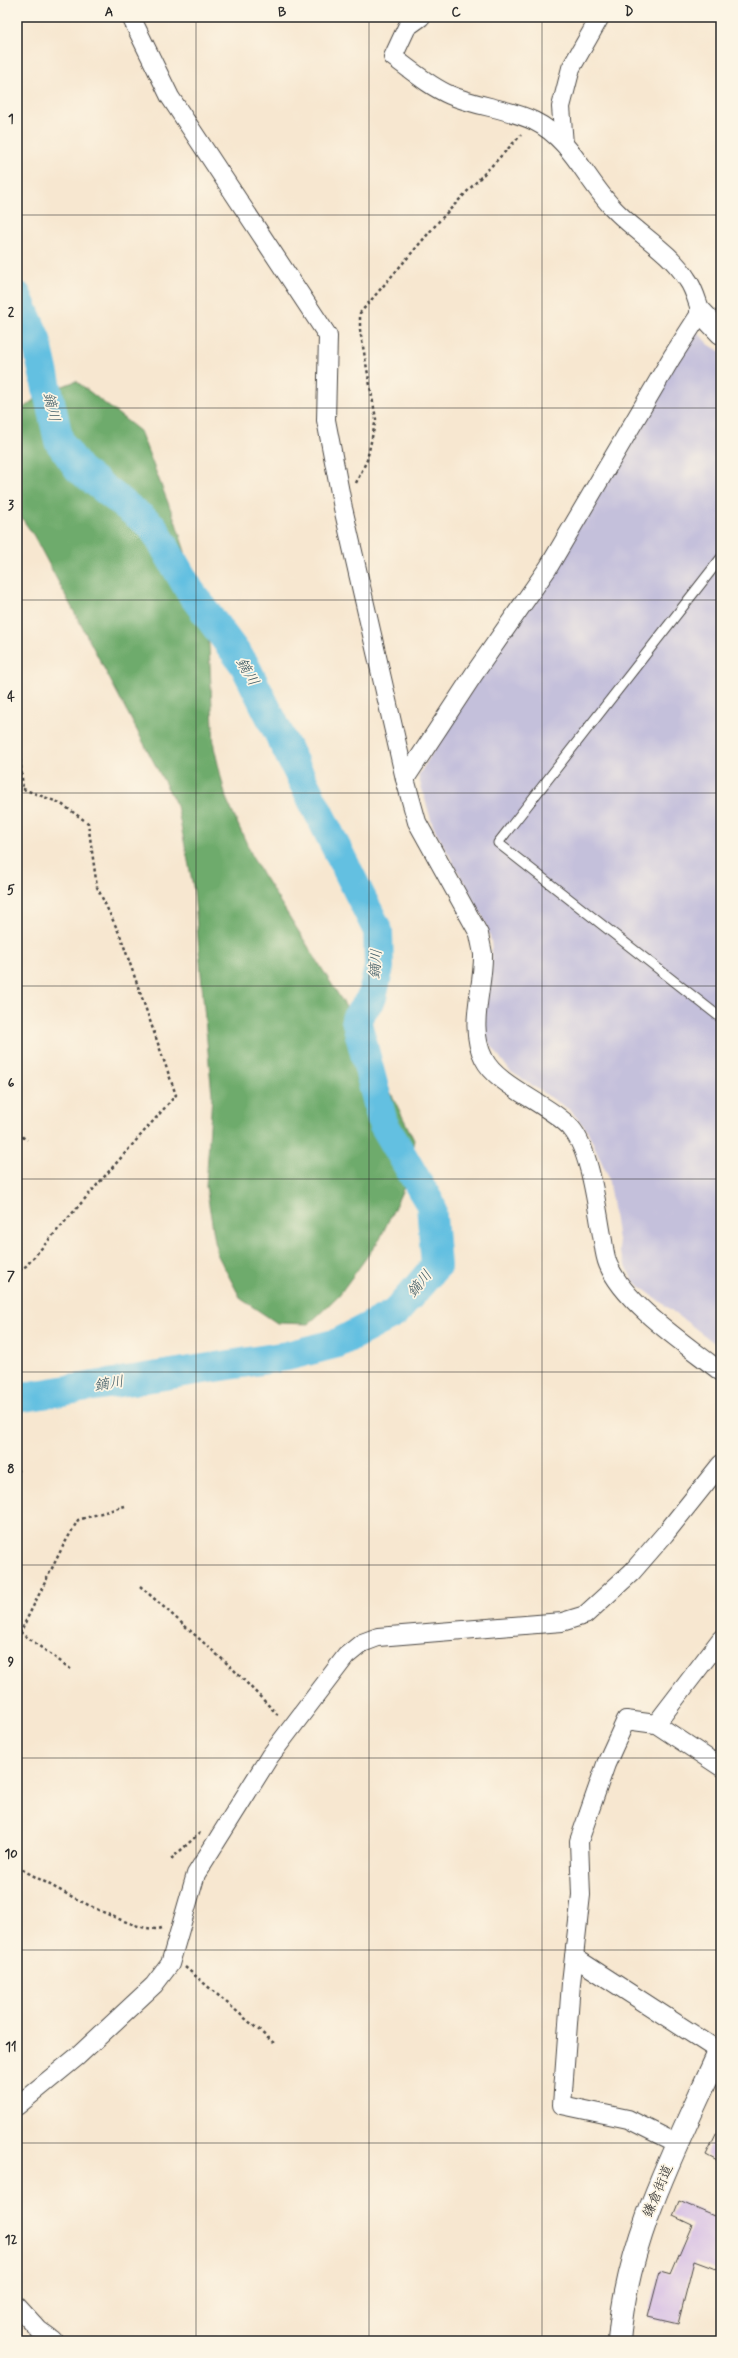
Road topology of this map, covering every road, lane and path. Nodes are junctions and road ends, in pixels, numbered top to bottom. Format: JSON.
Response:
{"nodes":[{"id":1,"x":131,"y":17,"type":"edge"},
{"id":2,"x":600,"y":17,"type":"edge"},
{"id":3,"x":409,"y":20,"type":"edge"},
{"id":4,"x":534,"y":121,"type":"junction"},
{"id":5,"x":564,"y":144,"type":"junction"},
{"id":6,"x":701,"y":312,"type":"junction"},
{"id":7,"x":721,"y":333,"type":"edge"},
{"id":8,"x":340,"y":498,"type":"junction"},
{"id":9,"x":721,"y":558,"type":"edge"},
{"id":10,"x":17,"y":724,"type":"edge"},
{"id":11,"x":406,"y":780,"type":"junction"},
{"id":12,"x":23,"y":789,"type":"junction"},
{"id":13,"x":17,"y":790,"type":"edge"},
{"id":14,"x":721,"y":1018,"type":"edge"},
{"id":15,"x":17,"y":1133,"type":"edge"},
{"id":16,"x":27,"y":1140,"type":"dead end"},
{"id":17,"x":17,"y":1272,"type":"edge"},
{"id":18,"x":721,"y":1372,"type":"edge"},
{"id":19,"x":721,"y":1464,"type":"edge"},
{"id":20,"x":125,"y":1506,"type":"dead end"},
{"id":21,"x":140,"y":1586,"type":"dead end"},
{"id":22,"x":20,"y":1632,"type":"junction"},
{"id":23,"x":17,"y":1639,"type":"edge"},
{"id":24,"x":721,"y":1639,"type":"edge"},
{"id":25,"x":72,"y":1670,"type":"dead end"},
{"id":26,"x":275,"y":1721,"type":"dead end"},
{"id":27,"x":656,"y":1724,"type":"junction"},
{"id":28,"x":721,"y":1767,"type":"edge"},
{"id":29,"x":17,"y":1867,"type":"edge"},
{"id":30,"x":183,"y":1921,"type":"junction"},
{"id":31,"x":574,"y":1957,"type":"junction"},
{"id":32,"x":170,"y":1964,"type":"junction"},
{"id":33,"x":275,"y":2044,"type":"dead end"},
{"id":34,"x":720,"y":2049,"type":"edge"},
{"id":35,"x":17,"y":2106,"type":"edge"},
{"id":36,"x":678,"y":2144,"type":"junction"},
{"id":37,"x":17,"y":2306,"type":"edge"},
{"id":38,"x":54,"y":2341,"type":"edge"},
{"id":39,"x":619,"y":2341,"type":"edge"}],
"edges":[{"from":1,"to":8,"type":"street"},
{"from":2,"to":5,"type":"street"},
{"from":3,"to":4,"type":"street"},
{"from":4,"to":5,"type":"street"},
{"from":4,"to":8,"type":"path"},
{"from":5,"to":6,"type":"street"},
{"from":6,"to":7,"type":"street"},
{"from":6,"to":11,"type":"street"},
{"from":8,"to":11,"type":"street"},
{"from":9,"to":14,"type":"lane"},
{"from":10,"to":12,"type":"path"},
{"from":11,"to":18,"type":"street"},
{"from":12,"to":13,"type":"path"},
{"from":12,"to":17,"type":"path"},
{"from":15,"to":16,"type":"path"},
{"from":19,"to":30,"type":"street"},
{"from":20,"to":22,"type":"path"},
{"from":21,"to":26,"type":"path"},
{"from":22,"to":23,"type":"path"},
{"from":22,"to":25,"type":"path"},
{"from":24,"to":27,"type":"street"},
{"from":27,"to":28,"type":"street"},
{"from":27,"to":31,"type":"street"},
{"from":29,"to":30,"type":"path"},
{"from":30,"to":32,"type":"street"},
{"from":31,"to":34,"type":"street"},
{"from":31,"to":36,"type":"street"},
{"from":32,"to":33,"type":"path"},
{"from":32,"to":35,"type":"street"},
{"from":34,"to":36,"type":"street","name":"鎌倉街道"},
{"from":36,"to":39,"type":"street","name":"鎌倉街道"},
{"from":37,"to":38,"type":"street"}]}
